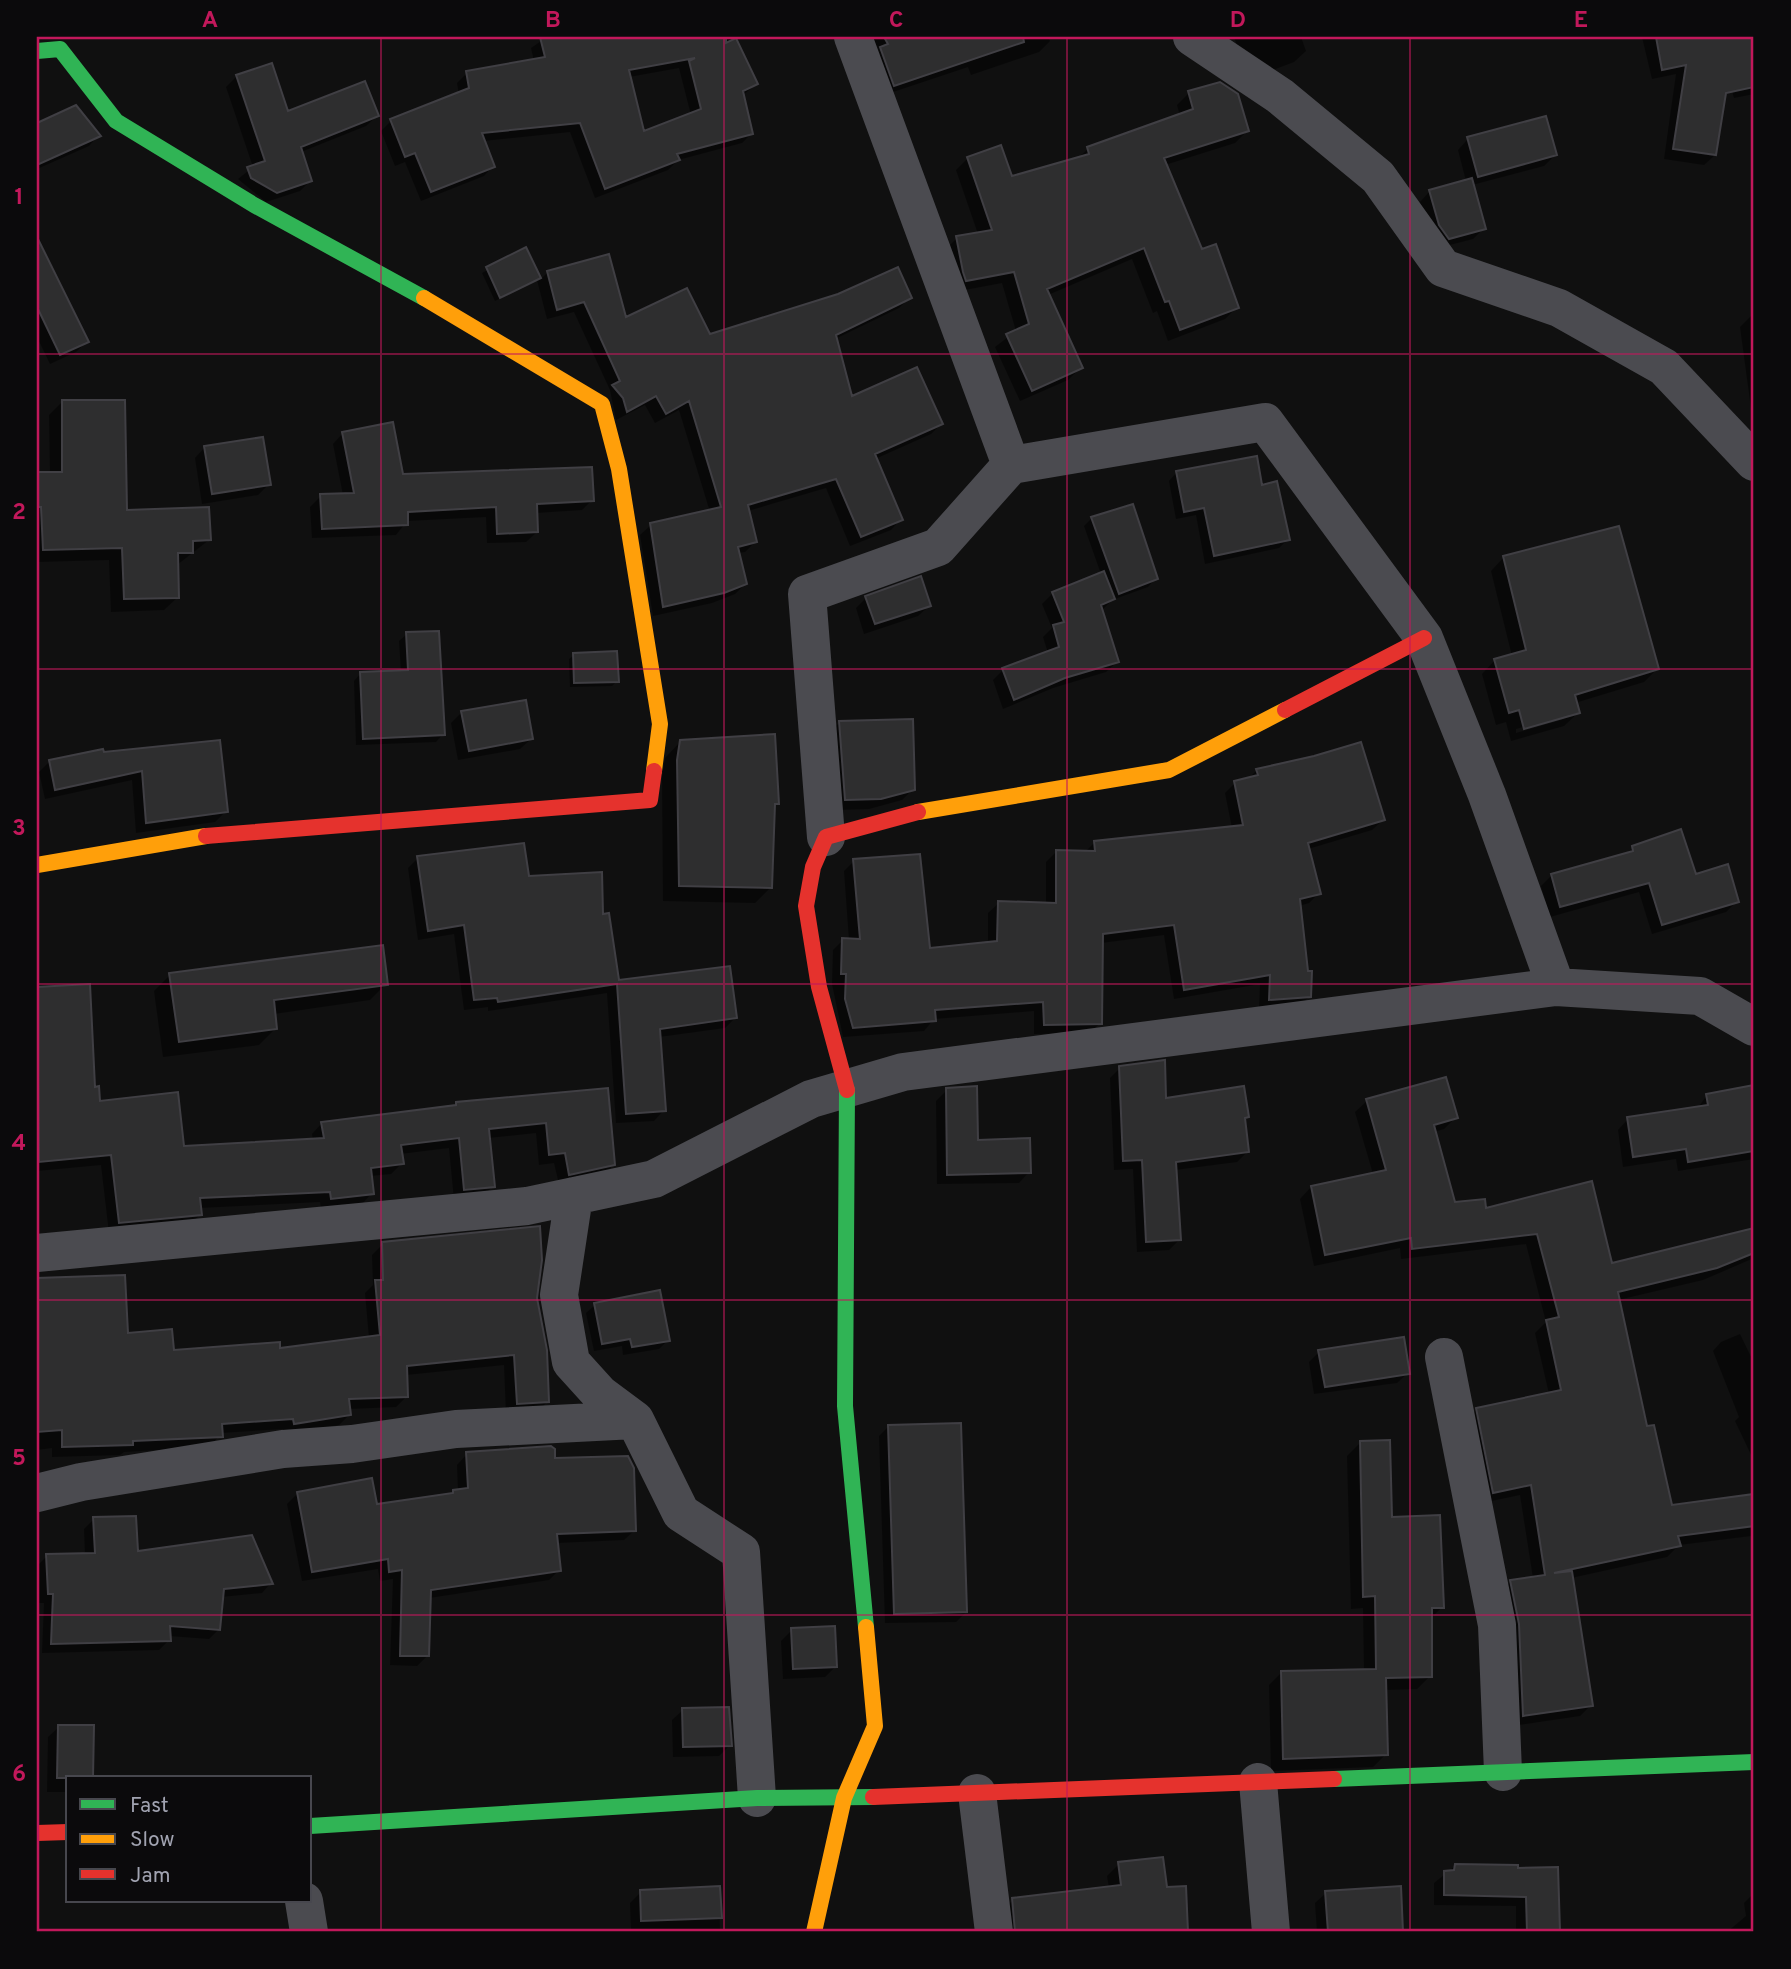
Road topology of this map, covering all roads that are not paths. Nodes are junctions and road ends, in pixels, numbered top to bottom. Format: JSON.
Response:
{"nodes":[{"id":1,"x":853,"y":37,"type":"edge"},
{"id":2,"x":1192,"y":37,"type":"edge"},
{"id":3,"x":37,"y":51,"type":"edge"},
{"id":4,"x":1754,"y":462,"type":"edge"},
{"id":5,"x":1011,"y":465,"type":"junction"},
{"id":6,"x":1424,"y":638,"type":"junction"},
{"id":7,"x":826,"y":837,"type":"junction"},
{"id":8,"x":37,"y":865,"type":"edge"},
{"id":9,"x":1556,"y":987,"type":"junction"},
{"id":10,"x":1754,"y":1027,"type":"edge"},
{"id":11,"x":847,"y":1089,"type":"junction"},
{"id":12,"x":574,"y":1196,"type":"junction"},
{"id":13,"x":37,"y":1253,"type":"edge"},
{"id":14,"x":1444,"y":1357,"type":"dead end"},
{"id":15,"x":635,"y":1420,"type":"junction"},
{"id":16,"x":37,"y":1493,"type":"edge"},
{"id":17,"x":1754,"y":1762,"type":"edge"},
{"id":18,"x":1503,"y":1772,"type":"junction"},
{"id":19,"x":1258,"y":1782,"type":"junction"},
{"id":20,"x":977,"y":1793,"type":"junction"},
{"id":21,"x":757,"y":1798,"type":"junction"},
{"id":22,"x":844,"y":1798,"type":"junction"},
{"id":23,"x":312,"y":1826,"type":"edge"},
{"id":24,"x":66,"y":1832,"type":"edge"},
{"id":25,"x":37,"y":1833,"type":"edge"},
{"id":26,"x":304,"y":1902,"type":"edge"},
{"id":27,"x":309,"y":1932,"type":"edge"},
{"id":28,"x":814,"y":1932,"type":"edge"},
{"id":29,"x":994,"y":1932,"type":"edge"},
{"id":30,"x":1271,"y":1932,"type":"edge"}],
"edges":[{"from":1,"to":5,"type":"street"},
{"from":2,"to":4,"type":"street"},
{"from":3,"to":8,"type":"street"},
{"from":5,"to":6,"type":"street"},
{"from":5,"to":7,"type":"street"},
{"from":6,"to":7,"type":"street"},
{"from":6,"to":9,"type":"street"},
{"from":7,"to":11,"type":"street"},
{"from":9,"to":10,"type":"street"},
{"from":9,"to":11,"type":"street"},
{"from":11,"to":12,"type":"street"},
{"from":11,"to":22,"type":"street"},
{"from":12,"to":13,"type":"street"},
{"from":12,"to":15,"type":"street"},
{"from":14,"to":18,"type":"street"},
{"from":15,"to":16,"type":"street"},
{"from":15,"to":21,"type":"street"},
{"from":17,"to":18,"type":"street"},
{"from":18,"to":19,"type":"street"},
{"from":19,"to":20,"type":"street"},
{"from":19,"to":30,"type":"street"},
{"from":20,"to":22,"type":"street"},
{"from":20,"to":29,"type":"street"},
{"from":21,"to":22,"type":"street"},
{"from":21,"to":23,"type":"street"},
{"from":22,"to":28,"type":"street"},
{"from":24,"to":25,"type":"street"},
{"from":26,"to":27,"type":"street"}]}
